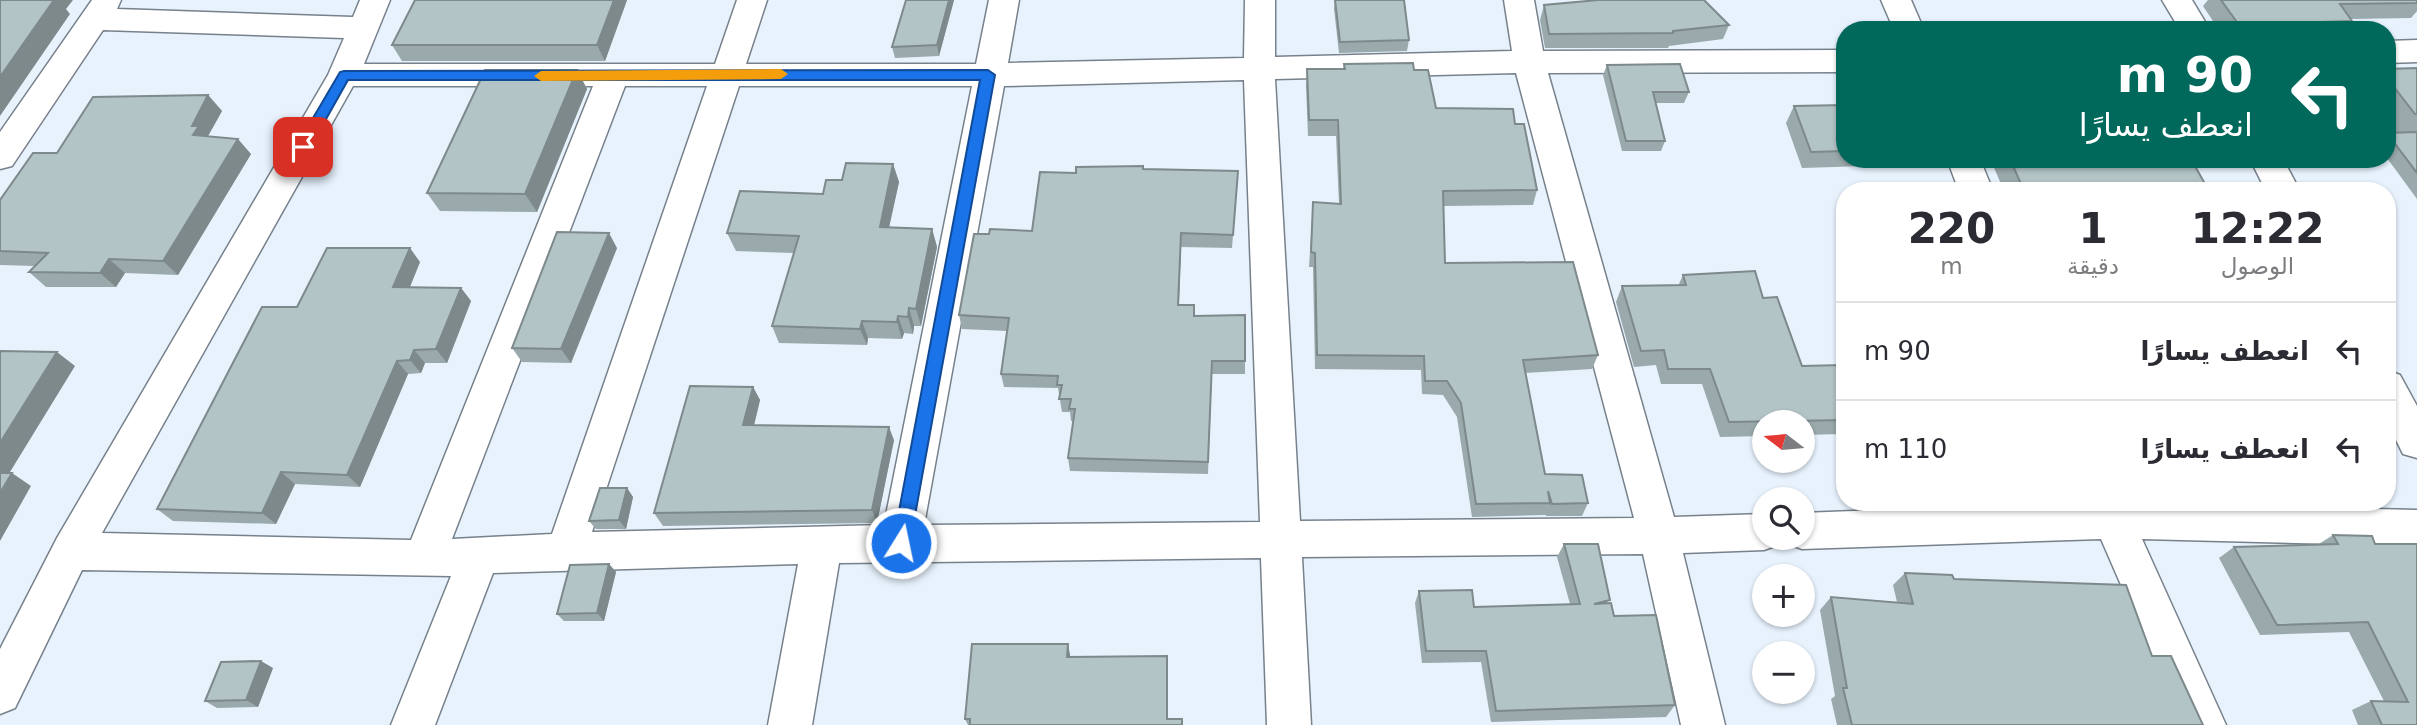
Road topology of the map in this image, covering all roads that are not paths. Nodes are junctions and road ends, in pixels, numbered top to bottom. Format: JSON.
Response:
{"nodes":[{"id":1,"x":752,"y":0,"type":"edge"},
{"id":2,"x":1004,"y":0,"type":"edge"},
{"id":3,"x":1260,"y":0,"type":"edge"},
{"id":4,"x":1519,"y":0,"type":"edge"},
{"id":5,"x":1896,"y":0,"type":"edge"},
{"id":6,"x":2177,"y":0,"type":"edge"},
{"id":7,"x":101,"y":10,"type":"edge"},
{"id":8,"x":369,"y":14,"type":"edge"},
{"id":9,"x":1905,"y":21,"type":"edge"},
{"id":10,"x":2190,"y":21,"type":"edge"},
{"id":11,"x":2417,"y":51,"type":"edge"},
{"id":12,"x":2396,"y":52,"type":"edge"},
{"id":13,"x":1836,"y":61,"type":"edge"},
{"id":14,"x":1530,"y":62,"type":"junction"},
{"id":15,"x":1259,"y":67,"type":"junction"},
{"id":16,"x":729,"y":74,"type":"junction"},
{"id":17,"x":344,"y":75,"type":"junction"},
{"id":18,"x":988,"y":75,"type":"junction"},
{"id":19,"x":613,"y":76,"type":"junction"},
{"id":20,"x":0,"y":156,"type":"edge"},
{"id":21,"x":2396,"y":403,"type":"edge"},
{"id":22,"x":2417,"y":442,"type":"edge"},
{"id":23,"x":2109,"y":512,"type":"edge"},
{"id":24,"x":2417,"y":528,"type":"edge"},
{"id":25,"x":1815,"y":530,"type":"edge"},
{"id":26,"x":1752,"y":532,"type":"edge"},
{"id":27,"x":1659,"y":536,"type":"junction"},
{"id":28,"x":1282,"y":537,"type":"junction"},
{"id":29,"x":901,"y":543,"type":"junction"},
{"id":30,"x":822,"y":545,"type":"junction"},
{"id":31,"x":71,"y":551,"type":"junction"},
{"id":32,"x":566,"y":551,"type":"junction"},
{"id":33,"x":480,"y":555,"type":"junction"},
{"id":34,"x":424,"y":559,"type":"junction"},
{"id":35,"x":0,"y":693,"type":"edge"},
{"id":36,"x":414,"y":725,"type":"edge"},
{"id":37,"x":790,"y":725,"type":"edge"},
{"id":38,"x":1289,"y":725,"type":"edge"},
{"id":39,"x":1703,"y":725,"type":"edge"},
{"id":40,"x":2204,"y":725,"type":"edge"}],
"edges":[{"from":1,"to":16,"type":"street"},
{"from":2,"to":18,"type":"street"},
{"from":3,"to":15,"type":"street"},
{"from":4,"to":14,"type":"street"},
{"from":5,"to":9,"type":"street"},
{"from":6,"to":10,"type":"street"},
{"from":7,"to":8,"type":"street"},
{"from":7,"to":20,"type":"street"},
{"from":8,"to":17,"type":"street"},
{"from":11,"to":12,"type":"street"},
{"from":13,"to":14,"type":"street"},
{"from":14,"to":15,"type":"street"},
{"from":14,"to":27,"type":"street"},
{"from":15,"to":18,"type":"street"},
{"from":15,"to":28,"type":"street"},
{"from":16,"to":18,"type":"street"},
{"from":16,"to":19,"type":"street"},
{"from":16,"to":32,"type":"street"},
{"from":17,"to":19,"type":"street"},
{"from":17,"to":31,"type":"street"},
{"from":18,"to":29,"type":"street"},
{"from":19,"to":34,"type":"street"},
{"from":21,"to":22,"type":"street"},
{"from":23,"to":24,"type":"street"},
{"from":23,"to":25,"type":"street"},
{"from":23,"to":40,"type":"street"},
{"from":26,"to":27,"type":"street"},
{"from":27,"to":28,"type":"street"},
{"from":27,"to":39,"type":"street"},
{"from":28,"to":29,"type":"street"},
{"from":28,"to":38,"type":"street"},
{"from":29,"to":30,"type":"street"},
{"from":30,"to":32,"type":"street"},
{"from":30,"to":37,"type":"street"},
{"from":31,"to":34,"type":"street"},
{"from":31,"to":35,"type":"street"},
{"from":32,"to":33,"type":"street"},
{"from":33,"to":34,"type":"street"},
{"from":33,"to":36,"type":"street"}]}
